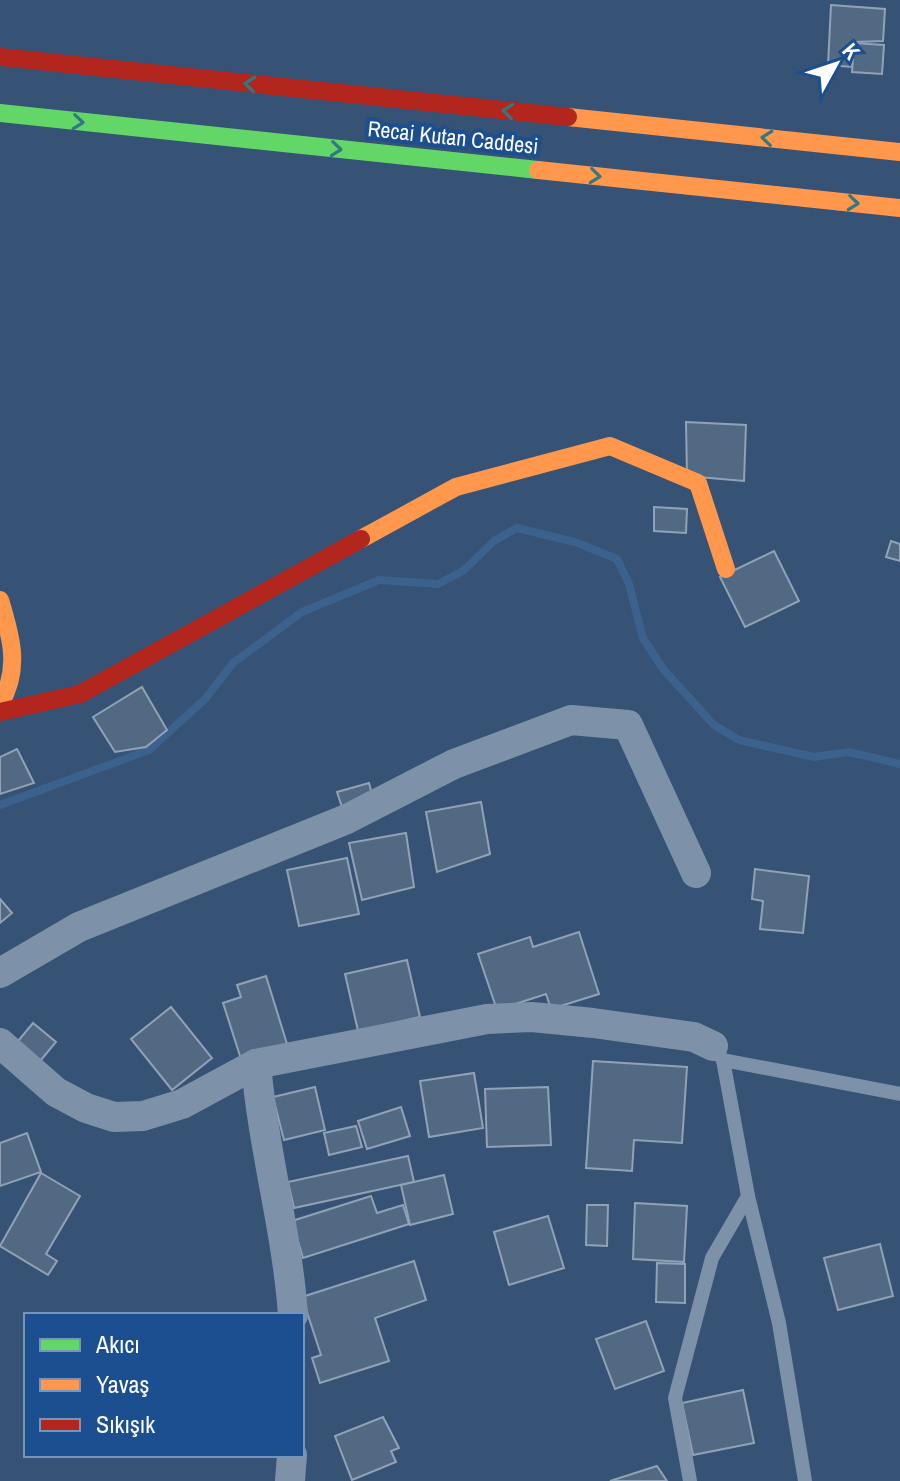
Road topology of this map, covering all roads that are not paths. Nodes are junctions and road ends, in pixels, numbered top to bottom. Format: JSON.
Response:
{"nodes":[{"id":1,"x":0,"y":57,"type":"edge"},
{"id":2,"x":0,"y":113,"type":"edge"},
{"id":3,"x":900,"y":152,"type":"edge"},
{"id":4,"x":900,"y":208,"type":"edge"},
{"id":5,"x":726,"y":569,"type":"dead end"},
{"id":6,"x":0,"y":600,"type":"edge"},
{"id":7,"x":0,"y":704,"type":"edge"},
{"id":8,"x":0,"y":712,"type":"edge"},
{"id":9,"x":696,"y":873,"type":"dead end"},
{"id":10,"x":0,"y":973,"type":"edge"},
{"id":11,"x":0,"y":1043,"type":"edge"},
{"id":12,"x":718,"y":1053,"type":"junction"},
{"id":13,"x":256,"y":1064,"type":"junction"},
{"id":14,"x":900,"y":1094,"type":"edge"},
{"id":15,"x":748,"y":1196,"type":"junction"},
{"id":16,"x":293,"y":1313,"type":"edge"},
{"id":17,"x":292,"y":1457,"type":"edge"},
{"id":18,"x":290,"y":1481,"type":"edge"},
{"id":19,"x":690,"y":1481,"type":"edge"},
{"id":20,"x":805,"y":1481,"type":"edge"}],
"edges":[{"from":3,"to":1,"type":"main road","name":"Recai Kutan Caddesi","one_way":true},
{"from":2,"to":4,"type":"main road","name":"Recai Kutan Caddesi","one_way":true},
{"from":5,"to":8,"type":"main road"},
{"from":6,"to":7,"type":"main road"},
{"from":9,"to":10,"type":"street"},
{"from":11,"to":13,"type":"street"},
{"from":12,"to":13,"type":"street"},
{"from":12,"to":14,"type":"lane"},
{"from":12,"to":15,"type":"lane"},
{"from":13,"to":16,"type":"street"},
{"from":15,"to":19,"type":"lane"},
{"from":15,"to":20,"type":"lane"},
{"from":17,"to":18,"type":"street"}]}
